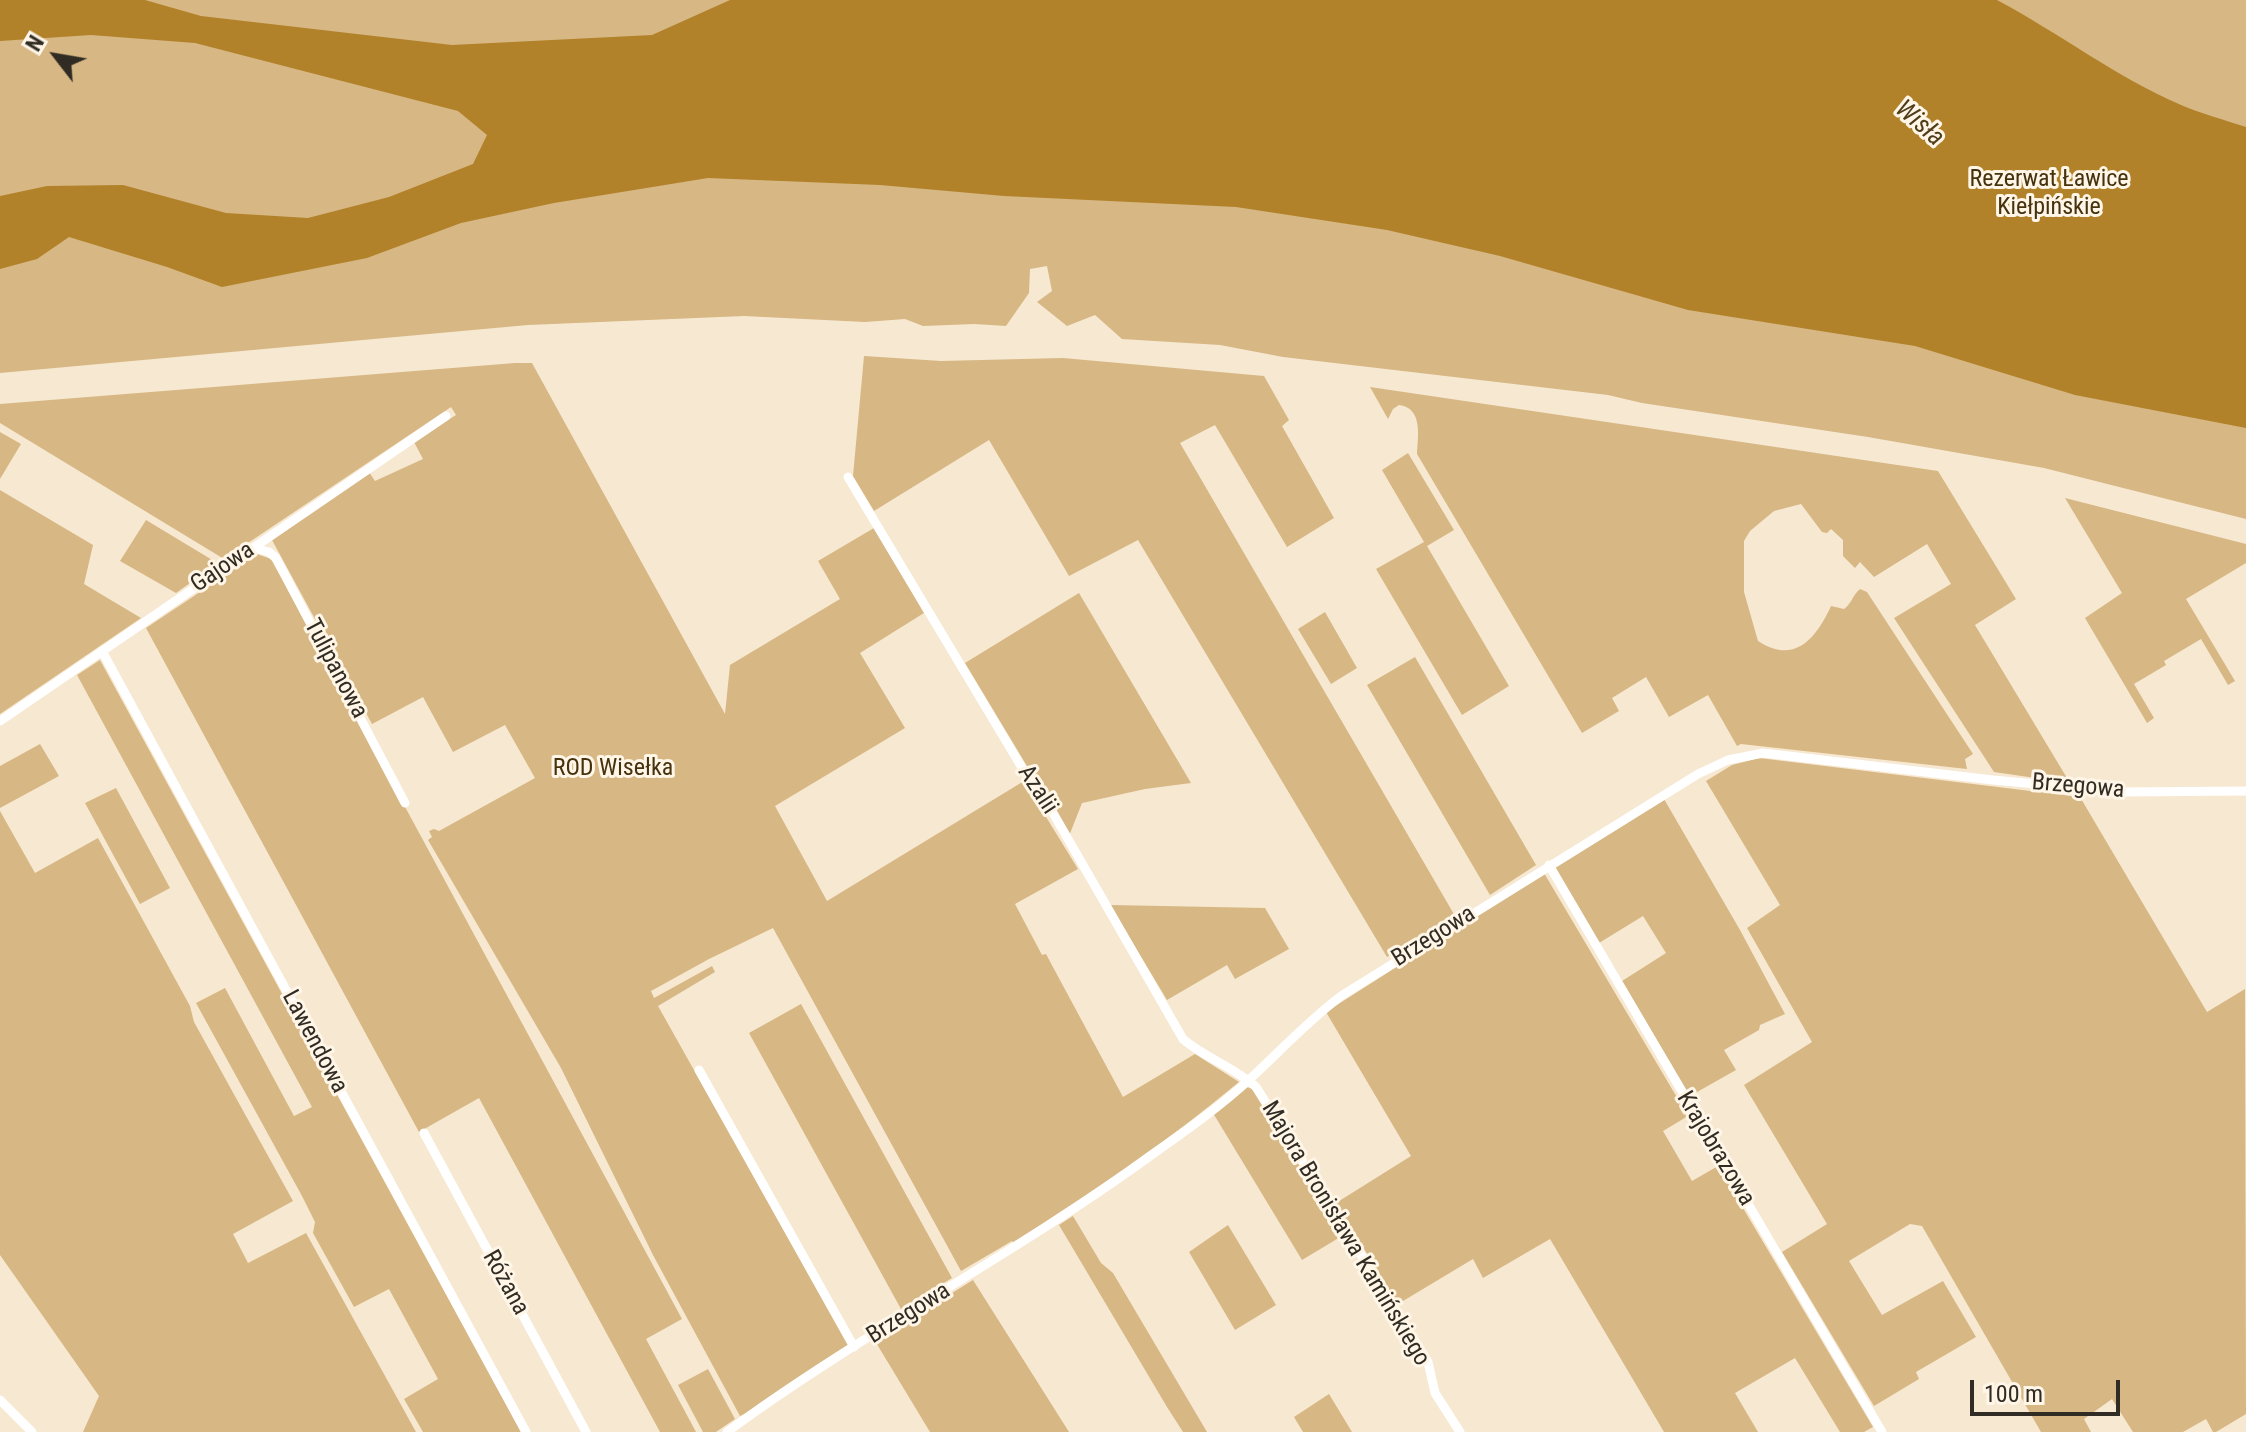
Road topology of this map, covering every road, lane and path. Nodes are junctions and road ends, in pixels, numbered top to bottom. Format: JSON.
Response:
{"nodes":[{"id":1,"x":446,"y":416,"type":"dead end"},
{"id":2,"x":848,"y":477,"type":"dead end"},
{"id":3,"x":254,"y":548,"type":"junction"},
{"id":4,"x":102,"y":651,"type":"junction"},
{"id":5,"x":0,"y":721,"type":"edge"},
{"id":6,"x":2246,"y":791,"type":"edge"},
{"id":7,"x":405,"y":803,"type":"dead end"},
{"id":8,"x":1549,"y":865,"type":"junction"},
{"id":9,"x":699,"y":1070,"type":"dead end"},
{"id":10,"x":1249,"y":1080,"type":"junction"},
{"id":11,"x":424,"y":1133,"type":"dead end"},
{"id":12,"x":854,"y":1347,"type":"junction"},
{"id":13,"x":0,"y":1400,"type":"edge"},
{"id":14,"x":32,"y":1432,"type":"edge"},
{"id":15,"x":526,"y":1432,"type":"edge"},
{"id":16,"x":586,"y":1432,"type":"edge"},
{"id":17,"x":727,"y":1432,"type":"edge"},
{"id":18,"x":1460,"y":1432,"type":"edge"},
{"id":19,"x":1882,"y":1432,"type":"edge"}],
"edges":[{"from":1,"to":3,"type":"street","name":"Gajowa"},
{"from":2,"to":10,"type":"street","name":"Azalii"},
{"from":3,"to":4,"type":"street","name":"Gajowa"},
{"from":3,"to":7,"type":"street","name":"Tulipanowa"},
{"from":4,"to":5,"type":"street","name":"Gajowa"},
{"from":4,"to":15,"type":"street","name":"Lawendowa"},
{"from":6,"to":8,"type":"street","name":"Brzegowa"},
{"from":8,"to":10,"type":"street","name":"Brzegowa"},
{"from":8,"to":19,"type":"street","name":"Krajobrazowa"},
{"from":9,"to":12,"type":"street"},
{"from":10,"to":12,"type":"street","name":"Brzegowa"},
{"from":10,"to":18,"type":"street","name":"Majora Bronisława Kamińskiego"},
{"from":11,"to":16,"type":"street","name":"Różana"},
{"from":12,"to":17,"type":"street","name":"Brzegowa"},
{"from":13,"to":14,"type":"street"}]}
